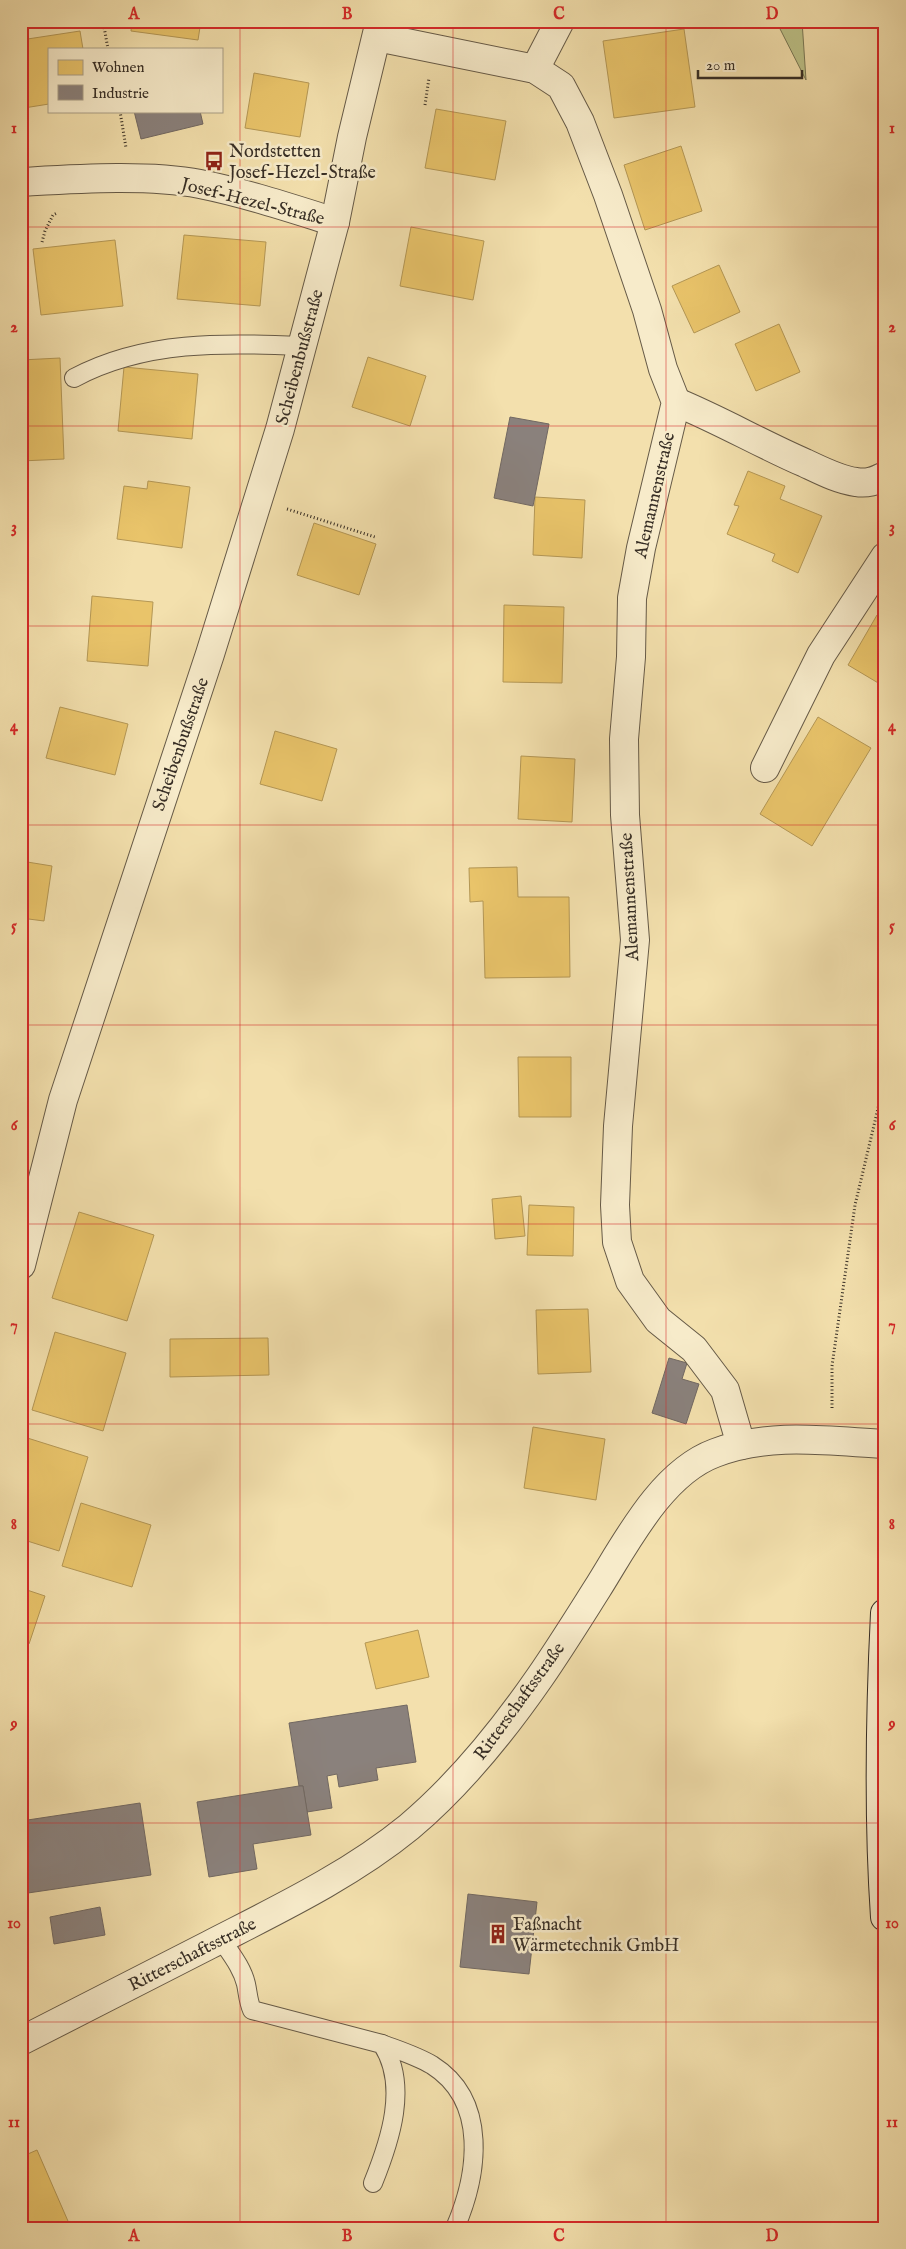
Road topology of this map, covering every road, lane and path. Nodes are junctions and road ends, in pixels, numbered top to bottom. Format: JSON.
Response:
{"nodes":[{"id":1,"x":103,"y":21,"type":"edge"},
{"id":2,"x":560,"y":21,"type":"edge"},
{"id":3,"x":378,"y":29,"type":"edge"},
{"id":4,"x":108,"y":48,"type":"edge"},
{"id":5,"x":535,"y":69,"type":"junction"},
{"id":6,"x":21,"y":182,"type":"edge"},
{"id":7,"x":335,"y":222,"type":"junction"},
{"id":8,"x":302,"y":346,"type":"junction"},
{"id":9,"x":74,"y":378,"type":"dead end"},
{"id":10,"x":676,"y":402,"type":"junction"},
{"id":11,"x":885,"y":476,"type":"edge"},
{"id":12,"x":258,"y":499,"type":"junction"},
{"id":13,"x":375,"y":538,"type":"dead end"},
{"id":14,"x":885,"y":557,"type":"edge"},
{"id":15,"x":765,"y":768,"type":"dead end"},
{"id":16,"x":885,"y":1079,"type":"edge"},
{"id":17,"x":21,"y":1265,"type":"edge"},
{"id":18,"x":832,"y":1441,"type":"junction"},
{"id":19,"x":885,"y":1444,"type":"edge"},
{"id":20,"x":741,"y":1445,"type":"junction"},
{"id":21,"x":885,"y":1613,"type":"edge"},
{"id":22,"x":885,"y":1917,"type":"edge"},
{"id":23,"x":221,"y":1939,"type":"junction"},
{"id":24,"x":21,"y":2041,"type":"edge"},
{"id":25,"x":382,"y":2044,"type":"junction"},
{"id":26,"x":373,"y":2183,"type":"dead end"},
{"id":27,"x":455,"y":2228,"type":"edge"}],
"edges":[{"from":1,"to":4,"type":"path"},
{"from":2,"to":5,"type":"street"},
{"from":3,"to":5,"type":"street"},
{"from":3,"to":7,"type":"street","name":"Scheibenbußstraße"},
{"from":5,"to":10,"type":"street"},
{"from":6,"to":7,"type":"street","name":"Josef-Hezel-Straße"},
{"from":7,"to":8,"type":"street","name":"Scheibenbußstraße"},
{"from":8,"to":9,"type":"lane"},
{"from":8,"to":12,"type":"street","name":"Scheibenbußstraße"},
{"from":10,"to":11,"type":"street"},
{"from":10,"to":20,"type":"street","name":"Alemannenstraße"},
{"from":12,"to":13,"type":"path"},
{"from":12,"to":17,"type":"street","name":"Scheibenbußstraße"},
{"from":14,"to":15,"type":"street"},
{"from":16,"to":18,"type":"path"},
{"from":18,"to":19,"type":"street","name":"Ritterschaftsstraße"},
{"from":18,"to":20,"type":"street","name":"Ritterschaftsstraße"},
{"from":20,"to":23,"type":"street","name":"Ritterschaftsstraße"},
{"from":21,"to":22,"type":"street"},
{"from":23,"to":24,"type":"street","name":"Ritterschaftsstraße"},
{"from":23,"to":25,"type":"lane"},
{"from":25,"to":26,"type":"lane"},
{"from":25,"to":27,"type":"lane"}]}
